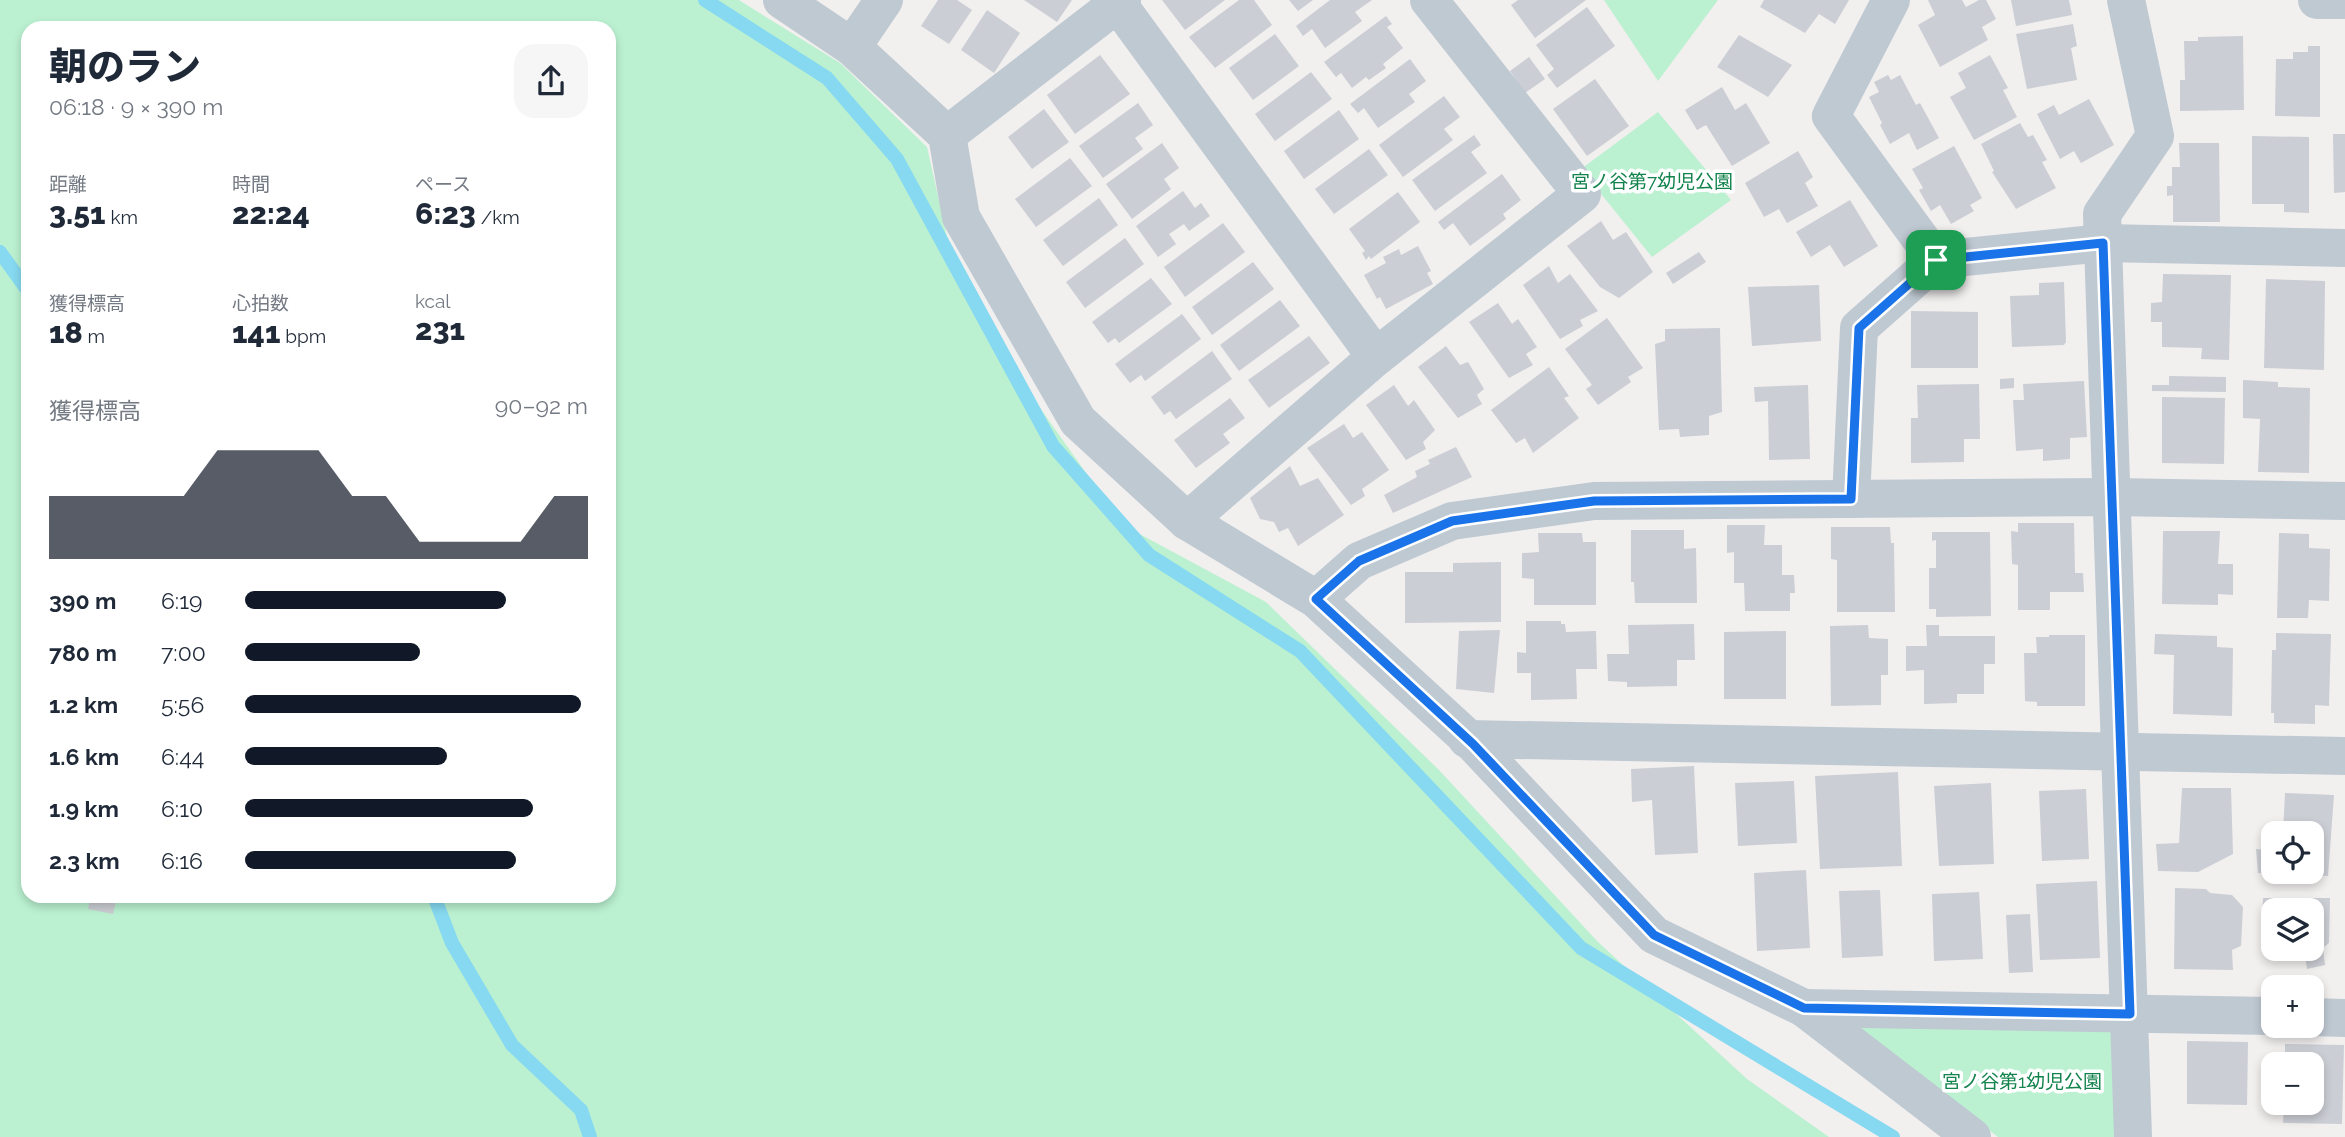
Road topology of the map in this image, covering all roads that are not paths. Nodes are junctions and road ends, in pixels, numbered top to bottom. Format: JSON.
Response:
{"nodes":[{"id":1,"x":782,"y":0,"type":"edge"},
{"id":2,"x":884,"y":0,"type":"edge"},
{"id":3,"x":1429,"y":0,"type":"edge"},
{"id":4,"x":1891,"y":0,"type":"edge"},
{"id":5,"x":2126,"y":0,"type":"edge"},
{"id":6,"x":2317,"y":0,"type":"edge"},
{"id":7,"x":2345,"y":0,"type":"edge"},
{"id":8,"x":1120,"y":2,"type":"edge"},
{"id":9,"x":852,"y":47,"type":"junction"},
{"id":10,"x":947,"y":135,"type":"junction"},
{"id":11,"x":2103,"y":243,"type":"junction"},
{"id":12,"x":2345,"y":248,"type":"edge"},
{"id":13,"x":1936,"y":260,"type":"junction"},
{"id":14,"x":1376,"y":356,"type":"junction"},
{"id":15,"x":2113,"y":497,"type":"junction"},
{"id":16,"x":1851,"y":499,"type":"junction"},
{"id":17,"x":2345,"y":501,"type":"edge"},
{"id":18,"x":1187,"y":521,"type":"junction"},
{"id":19,"x":1316,"y":599,"type":"junction"},
{"id":20,"x":1467,"y":739,"type":"junction"},
{"id":21,"x":2121,"y":751,"type":"junction"},
{"id":22,"x":2345,"y":756,"type":"edge"},
{"id":23,"x":1804,"y":1008,"type":"junction"},
{"id":24,"x":2130,"y":1014,"type":"junction"},
{"id":25,"x":2261,"y":1016,"type":"edge"},
{"id":26,"x":2324,"y":1017,"type":"edge"},
{"id":27,"x":2345,"y":1018,"type":"edge"},
{"id":28,"x":1972,"y":1137,"type":"edge"},
{"id":29,"x":2133,"y":1137,"type":"edge"}],
"edges":[{"from":1,"to":9,"type":"street"},
{"from":2,"to":9,"type":"street"},
{"from":3,"to":14,"type":"street"},
{"from":4,"to":13,"type":"street"},
{"from":5,"to":11,"type":"street"},
{"from":6,"to":7,"type":"street"},
{"from":8,"to":10,"type":"street"},
{"from":8,"to":14,"type":"street"},
{"from":9,"to":10,"type":"street"},
{"from":10,"to":18,"type":"street"},
{"from":11,"to":12,"type":"street"},
{"from":11,"to":13,"type":"street"},
{"from":11,"to":15,"type":"street"},
{"from":13,"to":16,"type":"street"},
{"from":14,"to":18,"type":"street"},
{"from":15,"to":16,"type":"street"},
{"from":15,"to":17,"type":"street"},
{"from":15,"to":21,"type":"street"},
{"from":16,"to":19,"type":"street"},
{"from":18,"to":19,"type":"street"},
{"from":19,"to":20,"type":"street"},
{"from":20,"to":21,"type":"street"},
{"from":20,"to":23,"type":"street"},
{"from":21,"to":22,"type":"street"},
{"from":21,"to":24,"type":"street"},
{"from":23,"to":24,"type":"street"},
{"from":23,"to":28,"type":"street"},
{"from":24,"to":25,"type":"street"},
{"from":24,"to":29,"type":"street"},
{"from":26,"to":27,"type":"street"}]}
